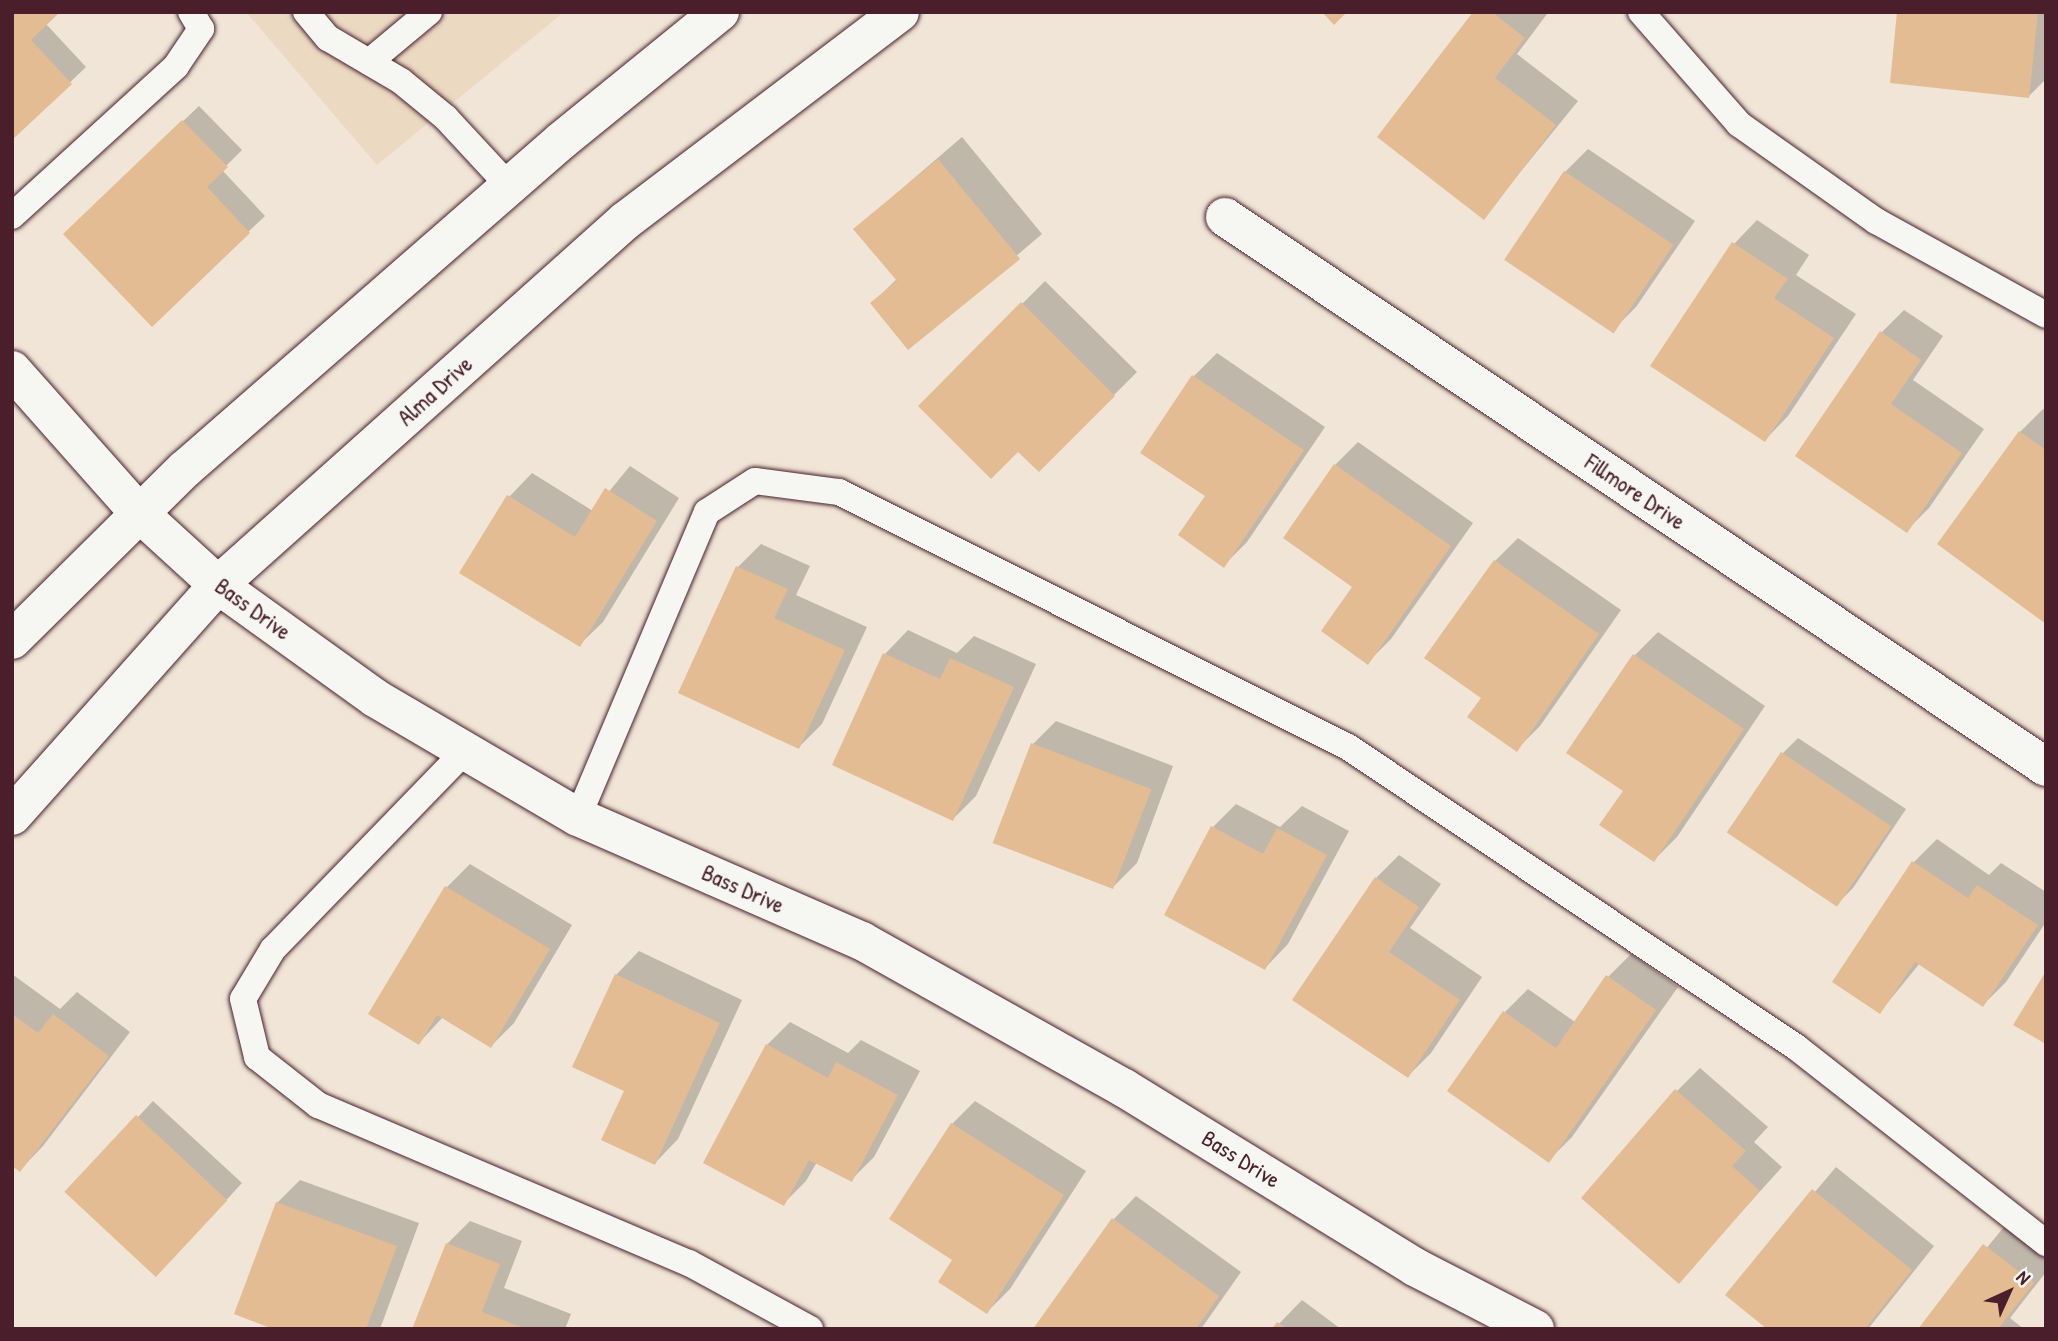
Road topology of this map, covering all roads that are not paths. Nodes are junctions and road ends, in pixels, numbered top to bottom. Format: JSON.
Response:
{"nodes":[{"id":1,"x":191,"y":12,"type":"edge"},
{"id":2,"x":306,"y":12,"type":"edge"},
{"id":3,"x":429,"y":12,"type":"edge"},
{"id":4,"x":720,"y":12,"type":"edge"},
{"id":5,"x":900,"y":12,"type":"edge"},
{"id":6,"x":1640,"y":12,"type":"edge"},
{"id":7,"x":369,"y":61,"type":"junction"},
{"id":8,"x":509,"y":186,"type":"junction"},
{"id":9,"x":12,"y":216,"type":"edge"},
{"id":10,"x":1225,"y":217,"type":"dead end"},
{"id":11,"x":2046,"y":315,"type":"edge"},
{"id":12,"x":12,"y":370,"type":"edge"},
{"id":13,"x":137,"y":512,"type":"junction"},
{"id":14,"x":218,"y":584,"type":"junction"},
{"id":15,"x":12,"y":640,"type":"edge"},
{"id":16,"x":466,"y":750,"type":"junction"},
{"id":17,"x":2046,"y":767,"type":"edge"},
{"id":18,"x":12,"y":816,"type":"edge"},
{"id":19,"x":578,"y":817,"type":"junction"},
{"id":20,"x":2046,"y":1243,"type":"edge"},
{"id":21,"x":810,"y":1329,"type":"edge"},
{"id":22,"x":1535,"y":1329,"type":"edge"}],
"edges":[{"from":1,"to":9,"type":"lane"},
{"from":2,"to":7,"type":"lane"},
{"from":3,"to":7,"type":"lane"},
{"from":4,"to":8,"type":"street"},
{"from":5,"to":14,"type":"street","name":"Alma Drive"},
{"from":6,"to":11,"type":"lane"},
{"from":7,"to":8,"type":"lane"},
{"from":8,"to":13,"type":"street"},
{"from":10,"to":17,"type":"street","name":"Fillmore Drive"},
{"from":12,"to":13,"type":"street","name":"Bass Drive"},
{"from":13,"to":14,"type":"street","name":"Bass Drive"},
{"from":13,"to":15,"type":"street"},
{"from":14,"to":16,"type":"street","name":"Bass Drive"},
{"from":14,"to":18,"type":"street","name":"Alma Drive"},
{"from":16,"to":19,"type":"street","name":"Bass Drive"},
{"from":16,"to":21,"type":"lane"},
{"from":19,"to":20,"type":"lane"},
{"from":19,"to":22,"type":"street","name":"Bass Drive"}]}
